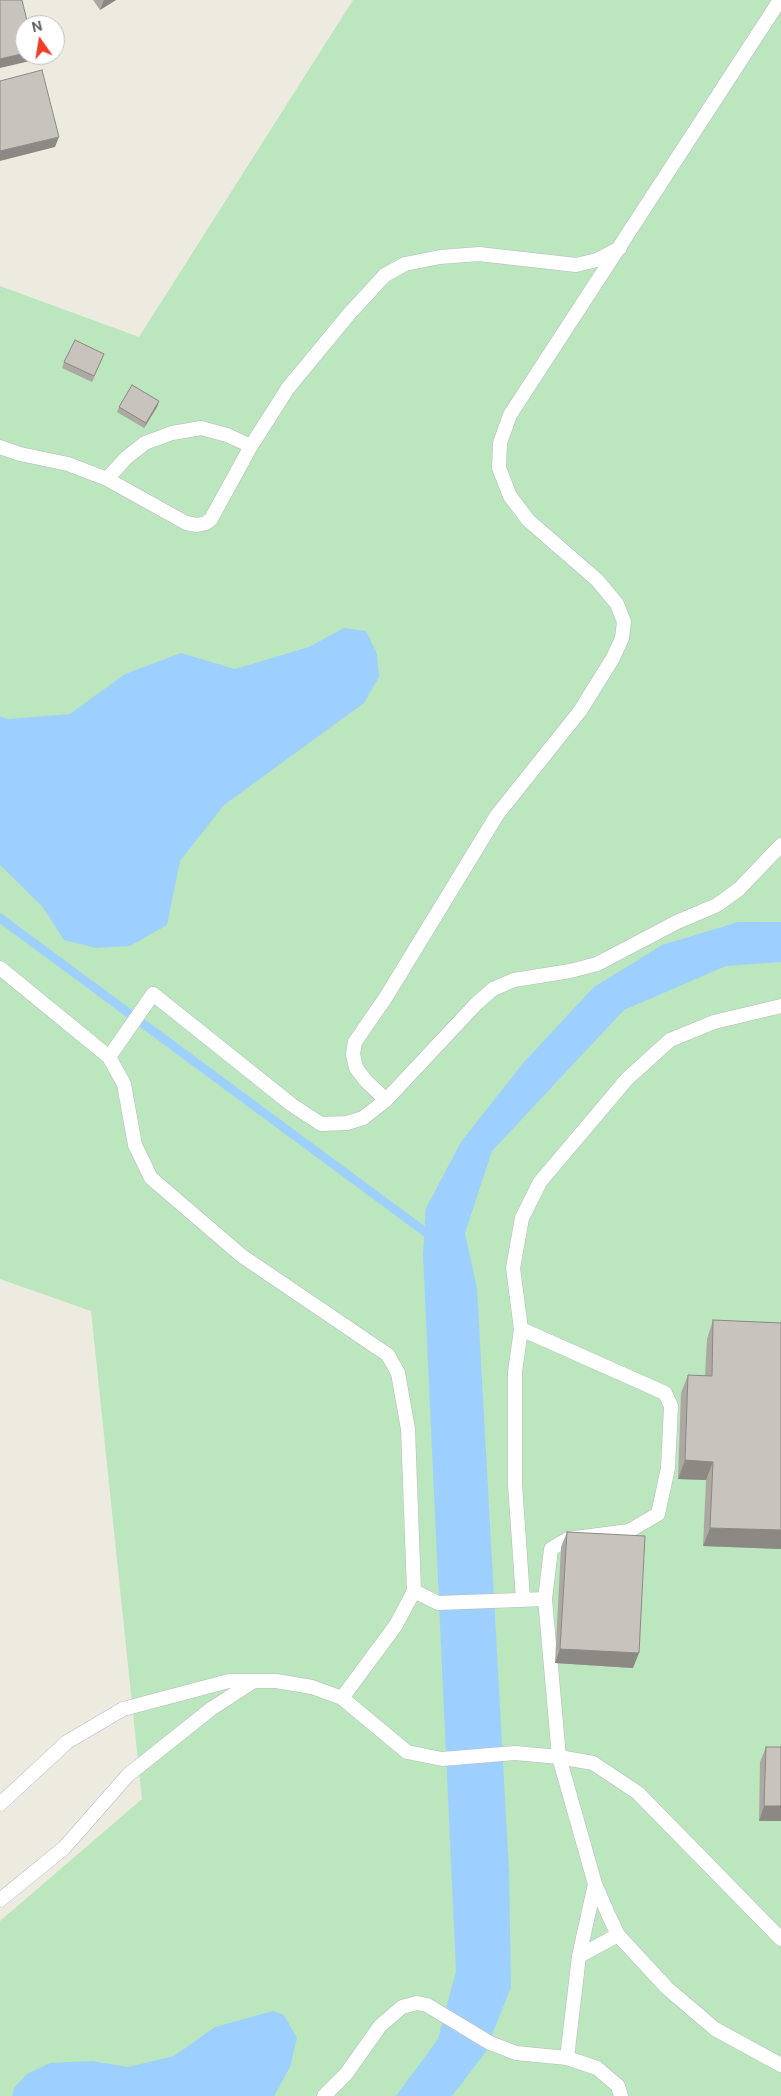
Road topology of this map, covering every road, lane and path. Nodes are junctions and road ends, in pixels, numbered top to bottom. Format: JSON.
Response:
{"nodes":[{"id":1,"x":780,"y":0,"type":"edge"},
{"id":2,"x":621,"y":248,"type":"junction"},
{"id":3,"x":251,"y":446,"type":"junction"},
{"id":4,"x":0,"y":447,"type":"edge"},
{"id":5,"x":107,"y":479,"type":"junction"},
{"id":6,"x":781,"y":845,"type":"edge"},
{"id":7,"x":0,"y":968,"type":"edge"},
{"id":8,"x":781,"y":1006,"type":"edge"},
{"id":9,"x":109,"y":1057,"type":"junction"},
{"id":10,"x":386,"y":1100,"type":"junction"},
{"id":11,"x":521,"y":1329,"type":"junction"},
{"id":12,"x":414,"y":1591,"type":"junction"},
{"id":13,"x":523,"y":1599,"type":"junction"},
{"id":14,"x":545,"y":1599,"type":"junction"},
{"id":15,"x":254,"y":1681,"type":"junction"},
{"id":16,"x":342,"y":1698,"type":"junction"},
{"id":17,"x":559,"y":1756,"type":"junction"},
{"id":18,"x":0,"y":1804,"type":"edge"},
{"id":19,"x":595,"y":1884,"type":"junction"},
{"id":20,"x":0,"y":1900,"type":"edge"},
{"id":21,"x":618,"y":1935,"type":"junction"},
{"id":22,"x":781,"y":1939,"type":"edge"},
{"id":23,"x":579,"y":1956,"type":"junction"},
{"id":24,"x":567,"y":2058,"type":"junction"},
{"id":25,"x":781,"y":2065,"type":"edge"},
{"id":26,"x":324,"y":2096,"type":"edge"},
{"id":27,"x":621,"y":2096,"type":"edge"}],
"edges":[{"from":1,"to":2,"type":"lane"},
{"from":2,"to":3,"type":"lane"},
{"from":2,"to":10,"type":"lane"},
{"from":3,"to":5,"type":"lane"},
{"from":3,"to":5,"type":"lane"},
{"from":4,"to":5,"type":"lane"},
{"from":6,"to":10,"type":"lane"},
{"from":7,"to":9,"type":"lane"},
{"from":8,"to":11,"type":"lane"},
{"from":9,"to":10,"type":"lane"},
{"from":9,"to":12,"type":"lane"},
{"from":11,"to":13,"type":"lane"},
{"from":11,"to":14,"type":"lane"},
{"from":12,"to":13,"type":"lane"},
{"from":12,"to":16,"type":"lane"},
{"from":13,"to":14,"type":"lane"},
{"from":14,"to":17,"type":"lane"},
{"from":15,"to":16,"type":"lane"},
{"from":15,"to":18,"type":"lane"},
{"from":15,"to":20,"type":"lane"},
{"from":16,"to":17,"type":"lane"},
{"from":17,"to":19,"type":"lane"},
{"from":17,"to":22,"type":"lane"},
{"from":19,"to":21,"type":"lane"},
{"from":19,"to":23,"type":"lane"},
{"from":21,"to":23,"type":"lane"},
{"from":21,"to":25,"type":"lane"},
{"from":23,"to":24,"type":"lane"},
{"from":24,"to":26,"type":"lane"},
{"from":24,"to":27,"type":"lane"}]}
